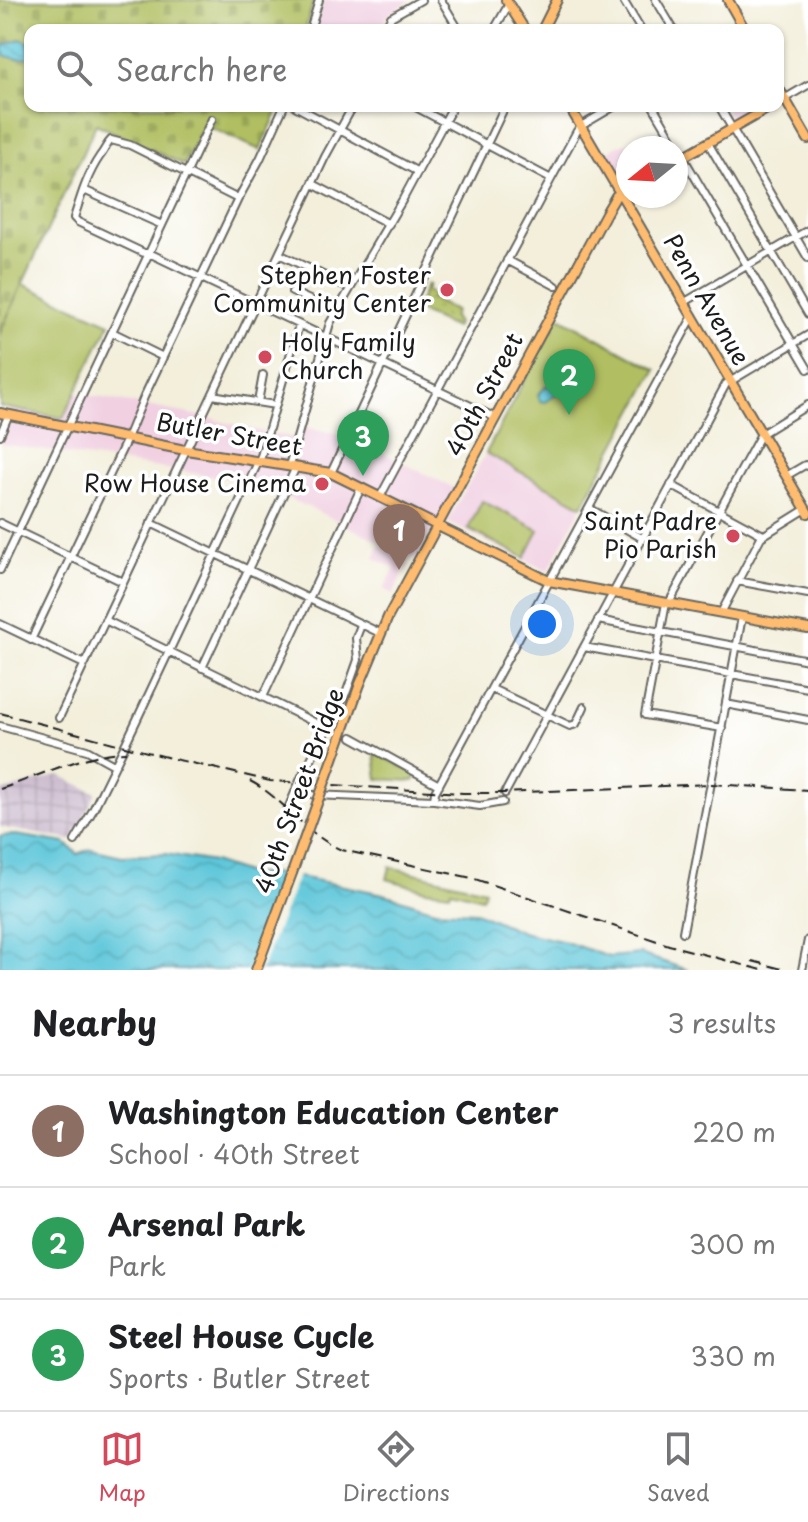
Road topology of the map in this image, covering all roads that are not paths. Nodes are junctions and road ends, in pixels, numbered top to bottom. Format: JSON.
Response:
{"nodes":[{"id":1,"x":319,"y":0,"type":"edge"},
{"id":2,"x":421,"y":0,"type":"edge"},
{"id":3,"x":441,"y":0,"type":"edge"},
{"id":4,"x":557,"y":0,"type":"edge"},
{"id":5,"x":623,"y":0,"type":"edge"},
{"id":6,"x":656,"y":0,"type":"edge"},
{"id":7,"x":728,"y":0,"type":"edge"},
{"id":8,"x":508,"y":2,"type":"edge"},
{"id":9,"x":312,"y":24,"type":"edge"},
{"id":10,"x":387,"y":24,"type":"edge"},
{"id":11,"x":455,"y":24,"type":"edge"},
{"id":12,"x":497,"y":24,"type":"edge"},
{"id":13,"x":521,"y":24,"type":"edge"},
{"id":14,"x":545,"y":24,"type":"edge"},
{"id":15,"x":637,"y":24,"type":"edge"},
{"id":16,"x":670,"y":24,"type":"edge"},
{"id":17,"x":741,"y":24,"type":"edge"},
{"id":18,"x":808,"y":85,"type":"edge"},
{"id":19,"x":784,"y":99,"type":"edge"},
{"id":20,"x":784,"y":105,"type":"edge"},
{"id":21,"x":281,"y":112,"type":"edge"},
{"id":22,"x":306,"y":112,"type":"edge"},
{"id":23,"x":350,"y":112,"type":"edge"},
{"id":24,"x":425,"y":112,"type":"edge"},
{"id":25,"x":450,"y":112,"type":"edge"},
{"id":26,"x":502,"y":112,"type":"edge"},
{"id":27,"x":573,"y":112,"type":"edge"},
{"id":28,"x":605,"y":112,"type":"edge"},
{"id":29,"x":656,"y":112,"type":"edge"},
{"id":30,"x":722,"y":112,"type":"edge"},
{"id":31,"x":762,"y":112,"type":"edge"},
{"id":32,"x":212,"y":119,"type":"dead end"},
{"id":33,"x":444,"y":122,"type":"junction"},
{"id":34,"x":581,"y":126,"type":"junction"},
{"id":35,"x":732,"y":129,"type":"junction"},
{"id":36,"x":340,"y":130,"type":"junction"},
{"id":37,"x":668,"y":136,"type":"edge"},
{"id":38,"x":808,"y":139,"type":"edge"},
{"id":39,"x":708,"y":143,"type":"junction"},
{"id":40,"x":487,"y":145,"type":"junction"},
{"id":41,"x":688,"y":154,"type":"edge"},
{"id":42,"x":418,"y":172,"type":"junction"},
{"id":43,"x":187,"y":173,"type":"junction"},
{"id":44,"x":688,"y":173,"type":"edge"},
{"id":45,"x":551,"y":179,"type":"junction"},
{"id":46,"x":616,"y":179,"type":"edge"},
{"id":47,"x":313,"y":184,"type":"junction"},
{"id":48,"x":86,"y":191,"type":"dead end"},
{"id":49,"x":616,"y":196,"type":"edge"},
{"id":50,"x":238,"y":199,"type":"junction"},
{"id":51,"x":633,"y":208,"type":"edge"},
{"id":52,"x":389,"y":224,"type":"junction"},
{"id":53,"x":162,"y":225,"type":"junction"},
{"id":54,"x":808,"y":230,"type":"edge"},
{"id":55,"x":796,"y":237,"type":"junction"},
{"id":56,"x":771,"y":252,"type":"junction"},
{"id":57,"x":149,"y":253,"type":"junction"},
{"id":58,"x":279,"y":254,"type":"junction"},
{"id":59,"x":808,"y":258,"type":"edge"},
{"id":60,"x":507,"y":260,"type":"junction"},
{"id":61,"x":747,"y":266,"type":"junction"},
{"id":62,"x":201,"y":279,"type":"junction"},
{"id":63,"x":556,"y":286,"type":"dead end"},
{"id":64,"x":350,"y":288,"type":"junction"},
{"id":65,"x":292,"y":292,"type":"dead end"},
{"id":66,"x":685,"y":302,"type":"junction"},
{"id":67,"x":255,"y":304,"type":"junction"},
{"id":68,"x":336,"y":312,"type":"junction"},
{"id":69,"x":808,"y":314,"type":"edge"},
{"id":70,"x":693,"y":316,"type":"junction"},
{"id":71,"x":299,"y":325,"type":"junction"},
{"id":72,"x":112,"y":332,"type":"junction"},
{"id":73,"x":808,"y":335,"type":"edge"},
{"id":74,"x":325,"y":338,"type":"junction"},
{"id":75,"x":793,"y":344,"type":"junction"},
{"id":76,"x":163,"y":357,"type":"junction"},
{"id":77,"x":382,"y":364,"type":"junction"},
{"id":78,"x":808,"y":369,"type":"edge"},
{"id":79,"x":263,"y":375,"type":"dead end"},
{"id":80,"x":730,"y":380,"type":"junction"},
{"id":81,"x":437,"y":391,"type":"junction"},
{"id":82,"x":212,"y":395,"type":"junction"},
{"id":83,"x":258,"y":402,"type":"junction"},
{"id":84,"x":275,"y":405,"type":"junction"},
{"id":85,"x":808,"y":405,"type":"edge"},
{"id":86,"x":5,"y":414,"type":"edge"},
{"id":87,"x":496,"y":418,"type":"junction"},
{"id":88,"x":67,"y":426,"type":"junction"},
{"id":89,"x":761,"y":434,"type":"junction"},
{"id":90,"x":0,"y":435,"type":"edge"},
{"id":91,"x":126,"y":437,"type":"junction"},
{"id":92,"x":186,"y":449,"type":"junction"},
{"id":93,"x":259,"y":461,"type":"junction"},
{"id":94,"x":292,"y":466,"type":"junction"},
{"id":95,"x":808,"y":466,"type":"edge"},
{"id":96,"x":331,"y":473,"type":"junction"},
{"id":97,"x":786,"y":476,"type":"junction"},
{"id":98,"x":671,"y":485,"type":"junction"},
{"id":99,"x":361,"y":488,"type":"junction"},
{"id":100,"x":380,"y":497,"type":"junction"},
{"id":101,"x":589,"y":508,"type":"junction"},
{"id":102,"x":719,"y":511,"type":"junction"},
{"id":103,"x":807,"y":511,"type":"edge"},
{"id":104,"x":0,"y":523,"type":"edge"},
{"id":105,"x":151,"y":523,"type":"junction"},
{"id":106,"x":437,"y":526,"type":"junction"},
{"id":107,"x":18,"y":532,"type":"junction"},
{"id":108,"x":763,"y":535,"type":"junction"},
{"id":109,"x":642,"y":538,"type":"junction"},
{"id":110,"x":215,"y":553,"type":"junction"},
{"id":111,"x":71,"y":557,"type":"junction"},
{"id":112,"x":0,"y":570,"type":"edge"},
{"id":113,"x":249,"y":570,"type":"junction"},
{"id":114,"x":549,"y":581,"type":"junction"},
{"id":115,"x":737,"y":581,"type":"junction"},
{"id":116,"x":123,"y":582,"type":"junction"},
{"id":117,"x":613,"y":593,"type":"junction"},
{"id":118,"x":808,"y":594,"type":"edge"},
{"id":119,"x":309,"y":599,"type":"junction"},
{"id":120,"x":668,"y":603,"type":"junction"},
{"id":121,"x":721,"y":613,"type":"junction"},
{"id":122,"x":742,"y":617,"type":"junction"},
{"id":123,"x":105,"y":620,"type":"junction"},
{"id":124,"x":598,"y":620,"type":"junction"},
{"id":125,"x":0,"y":624,"type":"edge"},
{"id":126,"x":361,"y":625,"type":"junction"},
{"id":127,"x":382,"y":629,"type":"junction"},
{"id":128,"x":808,"y":629,"type":"edge"},
{"id":129,"x":660,"y":632,"type":"junction"},
{"id":130,"x":31,"y":640,"type":"junction"},
{"id":131,"x":736,"y":646,"type":"junction"},
{"id":132,"x":584,"y":647,"type":"junction"},
{"id":133,"x":168,"y":651,"type":"junction"},
{"id":134,"x":655,"y":660,"type":"junction"},
{"id":135,"x":808,"y":660,"type":"edge"},
{"id":136,"x":84,"y":664,"type":"junction"},
{"id":137,"x":202,"y":668,"type":"junction"},
{"id":138,"x":731,"y":674,"type":"junction"},
{"id":139,"x":808,"y":688,"type":"edge"},
{"id":140,"x":492,"y":689,"type":"junction"},
{"id":141,"x":263,"y":697,"type":"junction"},
{"id":142,"x":726,"y":704,"type":"junction"},
{"id":143,"x":584,"y":707,"type":"dead end"},
{"id":144,"x":547,"y":715,"type":"junction"},
{"id":145,"x":59,"y":718,"type":"dead end"},
{"id":146,"x":808,"y":720,"type":"edge"},
{"id":147,"x":0,"y":726,"type":"edge"},
{"id":148,"x":722,"y":728,"type":"junction"},
{"id":149,"x":328,"y":729,"type":"junction"},
{"id":150,"x":352,"y":737,"type":"dead end"},
{"id":151,"x":114,"y":765,"type":"junction"},
{"id":152,"x":439,"y":785,"type":"junction"},
{"id":153,"x":505,"y":793,"type":"dead end"},
{"id":154,"x":314,"y":795,"type":"dead end"},
{"id":155,"x":434,"y":800,"type":"junction"},
{"id":156,"x":503,"y":802,"type":"dead end"},
{"id":157,"x":282,"y":823,"type":"dead end"},
{"id":158,"x":75,"y":841,"type":"dead end"},
{"id":159,"x":683,"y":932,"type":"dead end"},
{"id":160,"x":808,"y":940,"type":"edge"},
{"id":161,"x":256,"y":970,"type":"edge"},
{"id":162,"x":802,"y":970,"type":"edge"}],
"edges":[{"from":1,"to":9,"type":"street"},
{"from":2,"to":10,"type":"street"},
{"from":3,"to":11,"type":"street"},
{"from":4,"to":14,"type":"main road"},
{"from":5,"to":15,"type":"street"},
{"from":6,"to":16,"type":"street"},
{"from":7,"to":17,"type":"main road"},
{"from":8,"to":12,"type":"street"},
{"from":8,"to":13,"type":"main road"},
{"from":18,"to":19,"type":"street"},
{"from":20,"to":38,"type":"main road"},
{"from":21,"to":50,"type":"street"},
{"from":22,"to":36,"type":"street"},
{"from":23,"to":36,"type":"street"},
{"from":24,"to":33,"type":"street"},
{"from":25,"to":33,"type":"street"},
{"from":26,"to":40,"type":"street"},
{"from":27,"to":34,"type":"main road","name":"Penn Avenue"},
{"from":28,"to":34,"type":"street"},
{"from":29,"to":37,"type":"street"},
{"from":30,"to":35,"type":"street"},
{"from":31,"to":35,"type":"main road"},
{"from":32,"to":43,"type":"street"},
{"from":33,"to":40,"type":"street"},
{"from":33,"to":42,"type":"street"},
{"from":34,"to":45,"type":"street"},
{"from":34,"to":46,"type":"main road","name":"Penn Avenue"},
{"from":35,"to":39,"type":"main road"},
{"from":35,"to":55,"type":"street"},
{"from":36,"to":42,"type":"street"},
{"from":36,"to":47,"type":"street"},
{"from":39,"to":41,"type":"main road"},
{"from":39,"to":56,"type":"street"},
{"from":40,"to":45,"type":"street"},
{"from":40,"to":77,"type":"street"},
{"from":42,"to":52,"type":"street"},
{"from":43,"to":50,"type":"street"},
{"from":43,"to":53,"type":"street"},
{"from":43,"to":57,"type":"street"},
{"from":44,"to":61,"type":"street"},
{"from":45,"to":60,"type":"street"},
{"from":47,"to":52,"type":"street"},
{"from":47,"to":58,"type":"street"},
{"from":48,"to":53,"type":"street"},
{"from":49,"to":87,"type":"main road","name":"40th Street"},
{"from":50,"to":62,"type":"street"},
{"from":51,"to":66,"type":"main road","name":"Penn Avenue"},
{"from":52,"to":64,"type":"street"},
{"from":53,"to":57,"type":"street"},
{"from":54,"to":55,"type":"street"},
{"from":55,"to":56,"type":"street"},
{"from":55,"to":59,"type":"street"},
{"from":56,"to":61,"type":"street"},
{"from":56,"to":69,"type":"street"},
{"from":57,"to":62,"type":"street"},
{"from":57,"to":72,"type":"street"},
{"from":58,"to":64,"type":"street"},
{"from":58,"to":67,"type":"street"},
{"from":60,"to":63,"type":"street"},
{"from":60,"to":81,"type":"street"},
{"from":61,"to":66,"type":"street"},
{"from":61,"to":75,"type":"street"},
{"from":62,"to":67,"type":"street"},
{"from":62,"to":76,"type":"street"},
{"from":64,"to":68,"type":"street"},
{"from":65,"to":68,"type":"street"},
{"from":66,"to":70,"type":"main road","name":"Penn Avenue"},
{"from":67,"to":71,"type":"street"},
{"from":67,"to":82,"type":"street"},
{"from":68,"to":74,"type":"street"},
{"from":70,"to":80,"type":"main road","name":"Penn Avenue"},
{"from":70,"to":101,"type":"street"},
{"from":71,"to":74,"type":"street"},
{"from":71,"to":84,"type":"street"},
{"from":72,"to":76,"type":"street"},
{"from":72,"to":88,"type":"street"},
{"from":73,"to":75,"type":"street"},
{"from":74,"to":77,"type":"street"},
{"from":74,"to":94,"type":"street"},
{"from":75,"to":78,"type":"street"},
{"from":75,"to":80,"type":"street"},
{"from":76,"to":91,"type":"street"},
{"from":77,"to":81,"type":"street"},
{"from":77,"to":96,"type":"street"},
{"from":79,"to":83,"type":"street"},
{"from":80,"to":89,"type":"main road","name":"Penn Avenue"},
{"from":80,"to":98,"type":"street"},
{"from":81,"to":87,"type":"street"},
{"from":81,"to":100,"type":"street"},
{"from":82,"to":83,"type":"street"},
{"from":82,"to":92,"type":"street"},
{"from":83,"to":84,"type":"street"},
{"from":84,"to":93,"type":"street"},
{"from":85,"to":89,"type":"street"},
{"from":86,"to":88,"type":"main road","name":"Butler Street"},
{"from":86,"to":90,"type":"street"},
{"from":87,"to":106,"type":"main road","name":"40th Street"},
{"from":88,"to":91,"type":"main road","name":"Butler Street"},
{"from":88,"to":107,"type":"street"},
{"from":89,"to":97,"type":"main road","name":"Penn Avenue"},
{"from":89,"to":102,"type":"street"},
{"from":91,"to":92,"type":"main road","name":"Butler Street"},
{"from":91,"to":111,"type":"street"},
{"from":92,"to":93,"type":"main road","name":"Butler Street"},
{"from":92,"to":105,"type":"street"},
{"from":93,"to":94,"type":"main road","name":"Butler Street"},
{"from":93,"to":110,"type":"street"},
{"from":94,"to":96,"type":"main road","name":"Butler Street"},
{"from":94,"to":113,"type":"street"},
{"from":95,"to":97,"type":"street"},
{"from":96,"to":99,"type":"main road","name":"Butler Street"},
{"from":97,"to":103,"type":"main road","name":"Penn Avenue"},
{"from":98,"to":102,"type":"street"},
{"from":98,"to":109,"type":"street"},
{"from":99,"to":100,"type":"main road","name":"Butler Street"},
{"from":99,"to":119,"type":"street"},
{"from":100,"to":106,"type":"main road","name":"Butler Street"},
{"from":101,"to":109,"type":"street"},
{"from":101,"to":114,"type":"street"},
{"from":102,"to":108,"type":"street"},
{"from":102,"to":120,"type":"street"},
{"from":103,"to":108,"type":"street"},
{"from":104,"to":107,"type":"street"},
{"from":105,"to":110,"type":"street"},
{"from":105,"to":116,"type":"street"},
{"from":106,"to":114,"type":"main road","name":"Butler Street"},
{"from":106,"to":127,"type":"main road","name":"40th Street"},
{"from":107,"to":111,"type":"street"},
{"from":107,"to":112,"type":"street"},
{"from":108,"to":115,"type":"street"},
{"from":109,"to":117,"type":"street"},
{"from":110,"to":113,"type":"street"},
{"from":110,"to":133,"type":"street"},
{"from":111,"to":116,"type":"street"},
{"from":111,"to":130,"type":"street"},
{"from":113,"to":119,"type":"street"},
{"from":113,"to":137,"type":"street"},
{"from":114,"to":117,"type":"main road","name":"Butler Street"},
{"from":114,"to":140,"type":"street"},
{"from":115,"to":118,"type":"street"},
{"from":115,"to":121,"type":"street"},
{"from":116,"to":123,"type":"street"},
{"from":117,"to":120,"type":"main road","name":"Butler Street"},
{"from":117,"to":124,"type":"street"},
{"from":119,"to":126,"type":"street"},
{"from":119,"to":141,"type":"street"},
{"from":120,"to":121,"type":"main road","name":"Butler Street"},
{"from":120,"to":129,"type":"street"},
{"from":121,"to":122,"type":"main road","name":"Butler Street"},
{"from":122,"to":128,"type":"main road","name":"Butler Street"},
{"from":122,"to":131,"type":"street"},
{"from":123,"to":133,"type":"street"},
{"from":123,"to":136,"type":"street"},
{"from":124,"to":129,"type":"street"},
{"from":124,"to":132,"type":"street"},
{"from":125,"to":130,"type":"street"},
{"from":126,"to":127,"type":"street"},
{"from":126,"to":149,"type":"street"},
{"from":127,"to":161,"type":"main road","name":"40th Street Bridge","bridge":true},
{"from":129,"to":131,"type":"street"},
{"from":129,"to":134,"type":"street"},
{"from":130,"to":136,"type":"street"},
{"from":131,"to":135,"type":"street"},
{"from":131,"to":138,"type":"street"},
{"from":132,"to":134,"type":"street"},
{"from":132,"to":144,"type":"street"},
{"from":133,"to":137,"type":"street"},
{"from":133,"to":151,"type":"street"},
{"from":134,"to":138,"type":"street"},
{"from":134,"to":148,"type":"street"},
{"from":136,"to":145,"type":"street"},
{"from":137,"to":141,"type":"street"},
{"from":138,"to":139,"type":"street"},
{"from":138,"to":142,"type":"street"},
{"from":140,"to":144,"type":"street"},
{"from":140,"to":152,"type":"street"},
{"from":141,"to":149,"type":"street"},
{"from":142,"to":146,"type":"street"},
{"from":142,"to":148,"type":"street"},
{"from":143,"to":144,"type":"street"},
{"from":144,"to":153,"type":"street"},
{"from":147,"to":151,"type":"street"},
{"from":148,"to":159,"type":"street"},
{"from":149,"to":157,"type":"street"},
{"from":150,"to":152,"type":"street"},
{"from":151,"to":158,"type":"street"},
{"from":152,"to":155,"type":"street"},
{"from":154,"to":155,"type":"street"},
{"from":155,"to":156,"type":"street"},
{"from":160,"to":162,"type":"street"}]}
